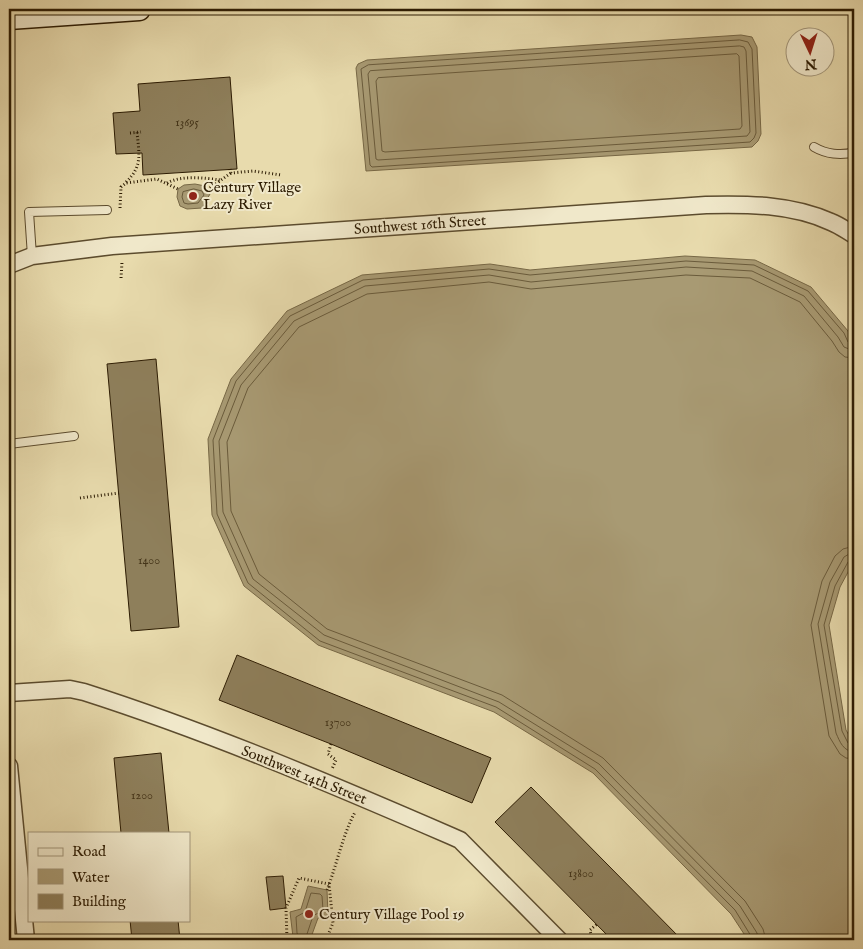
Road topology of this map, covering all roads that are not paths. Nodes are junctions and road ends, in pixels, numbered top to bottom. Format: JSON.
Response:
{"nodes":[{"id":1,"x":139,"y":9,"type":"edge"},
{"id":2,"x":9,"y":18,"type":"edge"},
{"id":3,"x":814,"y":148,"type":"dead end"},
{"id":4,"x":854,"y":152,"type":"edge"},
{"id":5,"x":107,"y":210,"type":"dead end"},
{"id":6,"x":854,"y":235,"type":"edge"},
{"id":7,"x":32,"y":256,"type":"junction"},
{"id":8,"x":9,"y":265,"type":"edge"},
{"id":9,"x":74,"y":436,"type":"dead end"},
{"id":10,"x":9,"y":444,"type":"edge"},
{"id":11,"x":9,"y":694,"type":"edge"},
{"id":12,"x":9,"y":766,"type":"edge"},
{"id":13,"x":26,"y":940,"type":"edge"},
{"id":14,"x":559,"y":940,"type":"edge"}],
"edges":[{"from":1,"to":2,"type":"main road"},
{"from":3,"to":4,"type":"lane"},
{"from":5,"to":7,"type":"lane"},
{"from":6,"to":7,"type":"street","name":"Southwest 16th Street"},
{"from":7,"to":8,"type":"street","name":"Southwest 16th Street"},
{"from":9,"to":10,"type":"lane"},
{"from":11,"to":14,"type":"street","name":"Southwest 14th Street"},
{"from":12,"to":13,"type":"street"}]}
